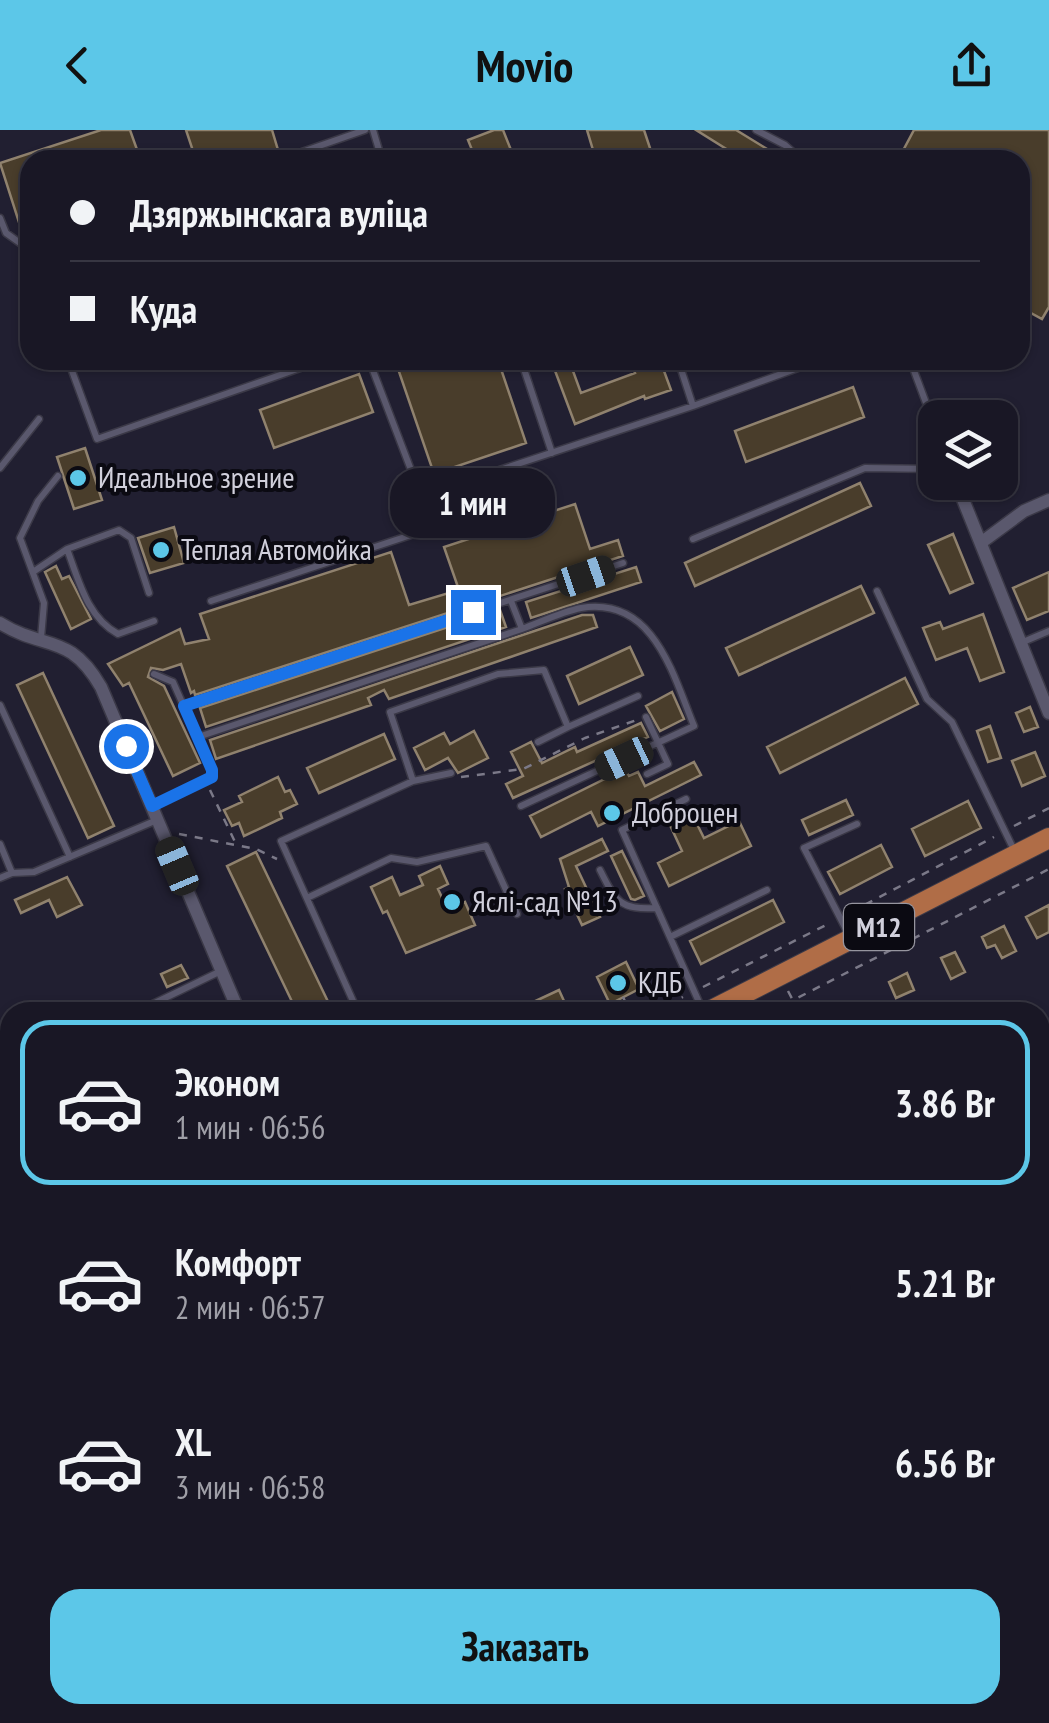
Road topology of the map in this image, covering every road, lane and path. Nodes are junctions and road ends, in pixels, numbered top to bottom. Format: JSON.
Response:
{"nodes":[{"id":1,"x":365,"y":130,"type":"edge"},
{"id":2,"x":756,"y":130,"type":"edge"},
{"id":3,"x":308,"y":150,"type":"edge"},
{"id":4,"x":790,"y":150,"type":"edge"},
{"id":5,"x":0,"y":218,"type":"edge"},
{"id":6,"x":20,"y":244,"type":"edge"},
{"id":7,"x":72,"y":370,"type":"edge"},
{"id":8,"x":294,"y":370,"type":"edge"},
{"id":9,"x":373,"y":370,"type":"edge"},
{"id":10,"x":524,"y":370,"type":"edge"},
{"id":11,"x":681,"y":370,"type":"edge"},
{"id":12,"x":792,"y":370,"type":"edge"},
{"id":13,"x":914,"y":370,"type":"edge"},
{"id":14,"x":925,"y":400,"type":"edge"},
{"id":15,"x":693,"y":406,"type":"junction"},
{"id":16,"x":38,"y":419,"type":"dead end"},
{"id":17,"x":552,"y":453,"type":"junction"},
{"id":18,"x":0,"y":468,"type":"edge"},
{"id":19,"x":918,"y":469,"type":"edge"},
{"id":20,"x":58,"y":476,"type":"dead end"},
{"id":21,"x":421,"y":496,"type":"junction"},
{"id":22,"x":964,"y":500,"type":"edge"},
{"id":23,"x":1049,"y":500,"type":"edge"},
{"id":24,"x":693,"y":540,"type":"dead end"},
{"id":25,"x":982,"y":542,"type":"junction"},
{"id":26,"x":67,"y":549,"type":"junction"},
{"id":27,"x":623,"y":563,"type":"dead end"},
{"id":28,"x":32,"y":572,"type":"junction"},
{"id":29,"x":877,"y":590,"type":"dead end"},
{"id":30,"x":149,"y":593,"type":"dead end"},
{"id":31,"x":511,"y":600,"type":"junction"},
{"id":32,"x":211,"y":601,"type":"dead end"},
{"id":33,"x":154,"y":621,"type":"dead end"},
{"id":34,"x":3,"y":628,"type":"edge"},
{"id":35,"x":522,"y":629,"type":"junction"},
{"id":36,"x":1049,"y":631,"type":"edge"},
{"id":37,"x":41,"y":640,"type":"junction"},
{"id":38,"x":1021,"y":643,"type":"junction"},
{"id":39,"x":154,"y":674,"type":"dead end"},
{"id":40,"x":638,"y":696,"type":"dead end"},
{"id":41,"x":0,"y":705,"type":"edge"},
{"id":42,"x":184,"y":706,"type":"junction"},
{"id":43,"x":1048,"y":710,"type":"edge"},
{"id":44,"x":646,"y":717,"type":"joint"},
{"id":45,"x":568,"y":728,"type":"junction"},
{"id":46,"x":198,"y":738,"type":"junction"},
{"id":47,"x":538,"y":742,"type":"dead end"},
{"id":48,"x":658,"y":743,"type":"junction"},
{"id":49,"x":451,"y":773,"type":"joint"},
{"id":50,"x":647,"y":774,"type":"dead end"},
{"id":51,"x":206,"y":780,"type":"junction"},
{"id":52,"x":413,"y":782,"type":"junction"},
{"id":53,"x":686,"y":799,"type":"dead end"},
{"id":54,"x":521,"y":806,"type":"dead end"},
{"id":55,"x":1049,"y":808,"type":"edge"},
{"id":56,"x":157,"y":819,"type":"junction"},
{"id":57,"x":857,"y":824,"type":"dead end"},
{"id":58,"x":1005,"y":830,"type":"junction"},
{"id":59,"x":1049,"y":838,"type":"edge"},
{"id":60,"x":0,"y":844,"type":"edge"},
{"id":61,"x":238,"y":848,"type":"junction"},
{"id":62,"x":1017,"y":855,"type":"junction"},
{"id":63,"x":70,"y":856,"type":"junction"},
{"id":64,"x":279,"y":860,"type":"dead end"},
{"id":65,"x":1049,"y":869,"type":"edge"},
{"id":66,"x":600,"y":870,"type":"dead end"},
{"id":67,"x":12,"y":873,"type":"junction"},
{"id":68,"x":0,"y":878,"type":"edge"},
{"id":69,"x":767,"y":890,"type":"dead end"},
{"id":70,"x":306,"y":898,"type":"junction"},
{"id":71,"x":657,"y":908,"type":"junction"},
{"id":72,"x":517,"y":914,"type":"dead end"},
{"id":73,"x":840,"y":918,"type":"junction"},
{"id":74,"x":670,"y":937,"type":"junction"},
{"id":75,"x":852,"y":941,"type":"junction"},
{"id":76,"x":222,"y":970,"type":"junction"},
{"id":77,"x":781,"y":977,"type":"junction"},
{"id":78,"x":694,"y":992,"type":"junction"},
{"id":79,"x":624,"y":998,"type":"dead end"},
{"id":80,"x":793,"y":1000,"type":"junction"},
{"id":81,"x":156,"y":1002,"type":"edge"},
{"id":82,"x":235,"y":1002,"type":"edge"},
{"id":83,"x":353,"y":1002,"type":"edge"},
{"id":84,"x":626,"y":1002,"type":"edge"},
{"id":85,"x":674,"y":1002,"type":"edge"},
{"id":86,"x":700,"y":1002,"type":"edge"},
{"id":87,"x":727,"y":1002,"type":"edge"},
{"id":88,"x":789,"y":1002,"type":"edge"}],
"edges":[{"from":1,"to":3,"type":"lane"},
{"from":2,"to":4,"type":"lane"},
{"from":5,"to":6,"type":"lane"},
{"from":7,"to":8,"type":"lane"},
{"from":9,"to":21,"type":"lane"},
{"from":10,"to":17,"type":"lane"},
{"from":11,"to":15,"type":"lane"},
{"from":12,"to":15,"type":"lane"},
{"from":13,"to":14,"type":"lane"},
{"from":15,"to":17,"type":"lane"},
{"from":16,"to":18,"type":"lane"},
{"from":17,"to":21,"type":"lane"},
{"from":19,"to":24,"type":"lane"},
{"from":20,"to":28,"type":"lane"},
{"from":21,"to":32,"type":"lane"},
{"from":22,"to":25,"type":"street"},
{"from":23,"to":25,"type":"street"},
{"from":25,"to":38,"type":"street"},
{"from":26,"to":28,"type":"lane"},
{"from":26,"to":30,"type":"lane"},
{"from":26,"to":33,"type":"lane"},
{"from":27,"to":31,"type":"lane"},
{"from":28,"to":37,"type":"lane"},
{"from":29,"to":58,"type":"lane"},
{"from":31,"to":35,"type":"lane"},
{"from":31,"to":42,"type":"lane"},
{"from":34,"to":37,"type":"street"},
{"from":35,"to":46,"type":"lane"},
{"from":35,"to":48,"type":"lane"},
{"from":36,"to":38,"type":"lane"},
{"from":37,"to":56,"type":"street"},
{"from":38,"to":43,"type":"street"},
{"from":39,"to":42,"type":"lane"},
{"from":40,"to":45,"type":"lane"},
{"from":41,"to":63,"type":"lane"},
{"from":42,"to":46,"type":"lane"},
{"from":44,"to":48,"type":"lane"},
{"from":44,"to":49,"type":"path"},
{"from":45,"to":47,"type":"lane"},
{"from":45,"to":52,"type":"lane"},
{"from":46,"to":51,"type":"lane"},
{"from":48,"to":50,"type":"lane"},
{"from":48,"to":54,"type":"lane"},
{"from":49,"to":52,"type":"lane"},
{"from":51,"to":56,"type":"lane"},
{"from":51,"to":61,"type":"path"},
{"from":52,"to":70,"type":"lane"},
{"from":53,"to":71,"type":"lane"},
{"from":55,"to":58,"type":"path"},
{"from":56,"to":61,"type":"path"},
{"from":56,"to":63,"type":"lane"},
{"from":56,"to":76,"type":"street"},
{"from":57,"to":73,"type":"lane"},
{"from":58,"to":62,"type":"lane"},
{"from":58,"to":73,"type":"path"},
{"from":59,"to":62,"type":"main road","number":"М12"},
{"from":60,"to":67,"type":"lane"},
{"from":61,"to":64,"type":"path"},
{"from":62,"to":75,"type":"main road","number":"М12"},
{"from":63,"to":67,"type":"lane"},
{"from":65,"to":80,"type":"path"},
{"from":66,"to":71,"type":"lane"},
{"from":67,"to":68,"type":"lane"},
{"from":69,"to":74,"type":"lane"},
{"from":70,"to":72,"type":"lane"},
{"from":70,"to":83,"type":"lane"},
{"from":71,"to":74,"type":"lane"},
{"from":73,"to":75,"type":"lane"},
{"from":73,"to":78,"type":"path"},
{"from":74,"to":78,"type":"lane"},
{"from":75,"to":77,"type":"main road","number":"М12"},
{"from":76,"to":81,"type":"lane"},
{"from":76,"to":82,"type":"street"},
{"from":77,"to":80,"type":"path"},
{"from":77,"to":87,"type":"main road","number":"М12"},
{"from":78,"to":85,"type":"path"},
{"from":78,"to":86,"type":"lane"},
{"from":79,"to":84,"type":"path"},
{"from":80,"to":88,"type":"path"}]}
